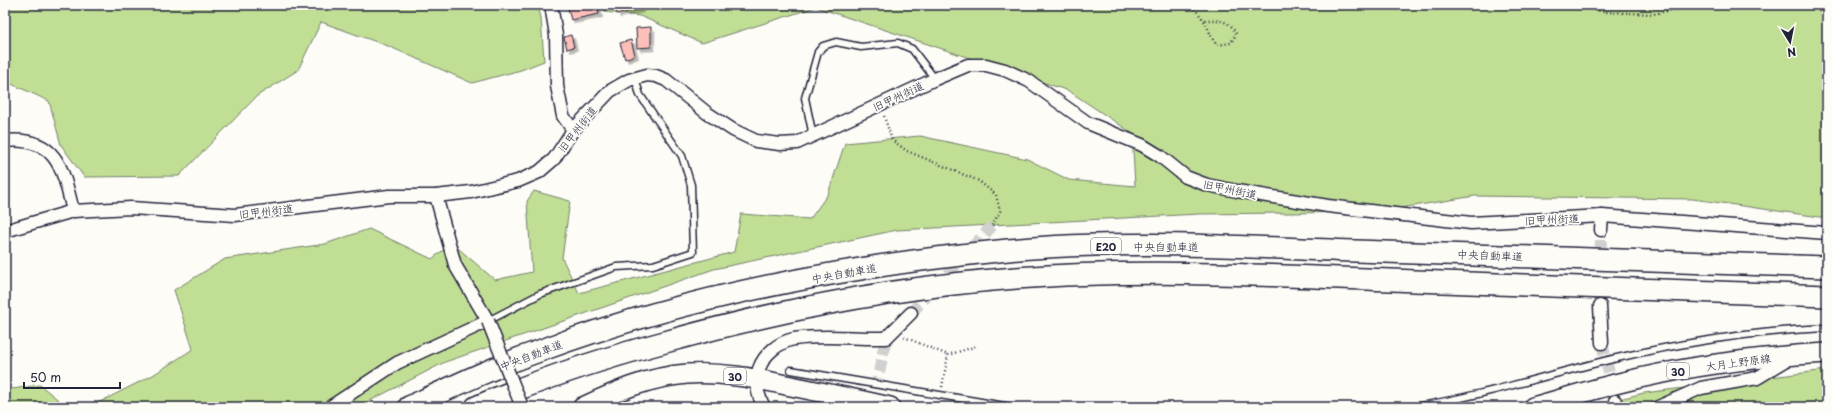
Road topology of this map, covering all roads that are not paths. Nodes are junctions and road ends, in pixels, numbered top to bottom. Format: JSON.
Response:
{"nodes":[{"id":1,"x":551,"y":5,"type":"edge"},
{"id":2,"x":635,"y":78,"type":"junction"},
{"id":3,"x":935,"y":78,"type":"junction"},
{"id":4,"x":573,"y":130,"type":"junction"},
{"id":5,"x":813,"y":136,"type":"junction"},
{"id":6,"x":5,"y":141,"type":"edge"},
{"id":7,"x":436,"y":196,"type":"junction"},
{"id":8,"x":73,"y":211,"type":"junction"},
{"id":9,"x":1602,"y":216,"type":"junction"},
{"id":10,"x":1601,"y":230,"type":"tunnel mouth"},
{"id":11,"x":5,"y":231,"type":"edge"},
{"id":12,"x":1827,"y":233,"type":"edge"},
{"id":13,"x":1827,"y":267,"type":"edge"},
{"id":14,"x":1827,"y":296,"type":"edge"},
{"id":15,"x":1600,"y":306,"type":"tunnel mouth"},
{"id":16,"x":911,"y":313,"type":"tunnel mouth"},
{"id":17,"x":488,"y":321,"type":"junction"},
{"id":18,"x":1827,"y":328,"type":"edge"},
{"id":19,"x":1602,"y":343,"type":"tunnel mouth"},
{"id":20,"x":1827,"y":353,"type":"edge"},
{"id":21,"x":1794,"y":355,"type":"junction"},
{"id":22,"x":790,"y":370,"type":"dead end"},
{"id":23,"x":756,"y":379,"type":"junction"},
{"id":24,"x":330,"y":407,"type":"edge"},
{"id":25,"x":408,"y":407,"type":"edge"},
{"id":26,"x":476,"y":407,"type":"edge"},
{"id":27,"x":522,"y":407,"type":"edge"},
{"id":28,"x":583,"y":407,"type":"edge"},
{"id":29,"x":764,"y":407,"type":"edge"},
{"id":30,"x":890,"y":407,"type":"edge"},
{"id":31,"x":1011,"y":407,"type":"edge"},
{"id":32,"x":1414,"y":407,"type":"edge"},
{"id":33,"x":1533,"y":407,"type":"edge"},
{"id":34,"x":1658,"y":407,"type":"edge"}],
"edges":[{"from":1,"to":4,"type":"street"},
{"from":2,"to":4,"type":"street","name":"旧甲州街道"},
{"from":2,"to":5,"type":"street","name":"旧甲州街道"},
{"from":2,"to":17,"type":"lane"},
{"from":3,"to":5,"type":"street","name":"旧甲州街道"},
{"from":3,"to":5,"type":"lane"},
{"from":3,"to":9,"type":"street","name":"旧甲州街道"},
{"from":4,"to":7,"type":"street","name":"旧甲州街道"},
{"from":6,"to":8,"type":"street"},
{"from":7,"to":8,"type":"street","name":"旧甲州街道"},
{"from":7,"to":17,"type":"street"},
{"from":8,"to":11,"type":"street","name":"旧甲州街道"},
{"from":9,"to":10,"type":"street"},
{"from":9,"to":12,"type":"street","name":"旧甲州街道"},
{"from":13,"to":25,"type":"highway","name":"中央自動車道","number":"E20"},
{"from":14,"to":26,"type":"highway"},
{"from":15,"to":19,"type":"street"},
{"from":16,"to":23,"type":"street"},
{"from":17,"to":24,"type":"street"},
{"from":17,"to":27,"type":"street","bridge":true},
{"from":18,"to":32,"type":"lane"},
{"from":20,"to":21,"type":"main road","name":"大月上野原線","number":"30"},
{"from":21,"to":33,"type":"main road","name":"大月上野原線","number":"30"},
{"from":21,"to":34,"type":"street"},
{"from":22,"to":31,"type":"lane"},
{"from":23,"to":28,"type":"main road","number":"30"},
{"from":23,"to":29,"type":"street"},
{"from":23,"to":30,"type":"main road","number":"30"}]}
